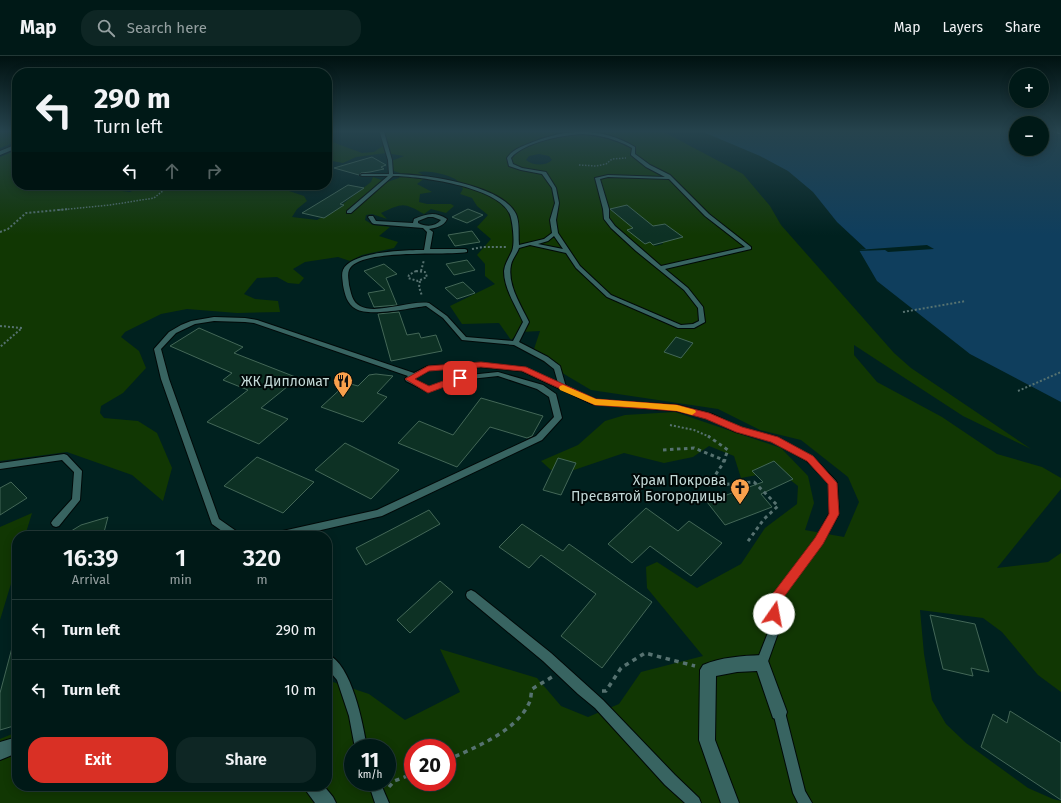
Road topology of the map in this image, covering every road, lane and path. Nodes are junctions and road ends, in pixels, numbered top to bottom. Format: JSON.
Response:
{"nodes":[{"id":1,"x":390,"y":166,"type":"edge"},
{"id":2,"x":513,"y":166,"type":"edge"},
{"id":3,"x":648,"y":166,"type":"edge"},
{"id":4,"x":362,"y":176,"type":"dead end"},
{"id":5,"x":391,"y":176,"type":"junction"},
{"id":6,"x":670,"y":178,"type":"junction"},
{"id":7,"x":164,"y":190,"type":"edge"},
{"id":8,"x":349,"y":212,"type":"dead end"},
{"id":9,"x":371,"y":217,"type":"dead end"},
{"id":10,"x":419,"y":226,"type":"junction"},
{"id":11,"x":425,"y":228,"type":"junction"},
{"id":12,"x":0,"y":232,"type":"edge"},
{"id":13,"x":555,"y":233,"type":"junction"},
{"id":14,"x":532,"y":244,"type":"junction"},
{"id":15,"x":516,"y":247,"type":"junction"},
{"id":16,"x":465,"y":250,"type":"joint"},
{"id":17,"x":427,"y":251,"type":"junction"},
{"id":18,"x":568,"y":252,"type":"junction"},
{"id":19,"x":660,"y":268,"type":"junction"},
{"id":20,"x":420,"y":281,"type":"junction"},
{"id":21,"x":966,"y":301,"type":"dead end"},
{"id":22,"x":427,"y":304,"type":"junction"},
{"id":23,"x":903,"y":312,"type":"dead end"},
{"id":24,"x":0,"y":326,"type":"edge"},
{"id":25,"x":515,"y":343,"type":"junction"},
{"id":26,"x":0,"y":347,"type":"edge"},
{"id":27,"x":1061,"y":372,"type":"edge"},
{"id":28,"x":414,"y":376,"type":"junction"},
{"id":29,"x":563,"y":388,"type":"junction"},
{"id":30,"x":1018,"y":391,"type":"dead end"},
{"id":31,"x":670,"y":425,"type":"dead end"},
{"id":32,"x":663,"y":450,"type":"dead end"},
{"id":33,"x":726,"y":461,"type":"junction"},
{"id":34,"x":0,"y":466,"type":"edge"},
{"id":35,"x":719,"y":484,"type":"dead end"},
{"id":36,"x":708,"y":486,"type":"dead end"},
{"id":37,"x":56,"y":523,"type":"dead end"},
{"id":38,"x":229,"y":531,"type":"edge"},
{"id":39,"x":305,"y":531,"type":"edge"},
{"id":40,"x":746,"y":544,"type":"dead end"},
{"id":41,"x":472,"y":595,"type":"dead end"},
{"id":42,"x":762,"y":663,"type":"junction"},
{"id":43,"x":332,"y":665,"type":"edge"},
{"id":44,"x":708,"y":670,"type":"junction"},
{"id":45,"x":561,"y":671,"type":"junction"},
{"id":46,"x":582,"y":690,"type":"junction"},
{"id":47,"x":779,"y":712,"type":"joint"},
{"id":48,"x":359,"y":739,"type":"edge"},
{"id":49,"x":12,"y":747,"type":"edge"},
{"id":50,"x":0,"y":751,"type":"edge"},
{"id":51,"x":456,"y":756,"type":"edge"},
{"id":52,"x":404,"y":777,"type":"edge"},
{"id":53,"x":317,"y":791,"type":"edge"},
{"id":54,"x":381,"y":800,"type":"edge"},
{"id":55,"x":327,"y":803,"type":"edge"},
{"id":56,"x":694,"y":803,"type":"edge"},
{"id":57,"x":730,"y":803,"type":"edge"},
{"id":58,"x":805,"y":803,"type":"edge"}],
"edges":[{"from":1,"to":5,"type":"lane"},
{"from":2,"to":13,"type":"lane"},
{"from":3,"to":6,"type":"lane"},
{"from":4,"to":5,"type":"lane"},
{"from":5,"to":8,"type":"lane"},
{"from":5,"to":15,"type":"lane"},
{"from":6,"to":19,"type":"lane"},
{"from":6,"to":19,"type":"lane"},
{"from":7,"to":12,"type":"path"},
{"from":9,"to":10,"type":"lane"},
{"from":10,"to":11,"type":"lane"},
{"from":10,"to":11,"type":"lane"},
{"from":11,"to":17,"type":"lane"},
{"from":13,"to":14,"type":"lane"},
{"from":13,"to":18,"type":"lane"},
{"from":14,"to":15,"type":"lane"},
{"from":14,"to":18,"type":"lane"},
{"from":15,"to":16,"type":"path"},
{"from":15,"to":25,"type":"lane"},
{"from":16,"to":17,"type":"lane"},
{"from":17,"to":22,"type":"lane"},
{"from":18,"to":19,"type":"lane"},
{"from":20,"to":20,"type":"path"},
{"from":20,"to":22,"type":"path"},
{"from":21,"to":23,"type":"path"},
{"from":22,"to":25,"type":"lane"},
{"from":24,"to":26,"type":"path"},
{"from":25,"to":29,"type":"lane"},
{"from":27,"to":30,"type":"path"},
{"from":28,"to":29,"type":"lane"},
{"from":28,"to":38,"type":"lane"},
{"from":28,"to":39,"type":"lane"},
{"from":29,"to":42,"type":"lane"},
{"from":31,"to":33,"type":"path"},
{"from":32,"to":33,"type":"path"},
{"from":33,"to":36,"type":"path"},
{"from":34,"to":37,"type":"lane"},
{"from":35,"to":40,"type":"path"},
{"from":41,"to":45,"type":"lane"},
{"from":42,"to":44,"type":"street"},
{"from":42,"to":47,"type":"street"},
{"from":43,"to":48,"type":"lane"},
{"from":44,"to":46,"type":"path"},
{"from":44,"to":57,"type":"street"},
{"from":45,"to":46,"type":"lane"},
{"from":45,"to":51,"type":"path"},
{"from":46,"to":56,"type":"lane"},
{"from":47,"to":58,"type":"lane"},
{"from":49,"to":50,"type":"street"},
{"from":52,"to":54,"type":"path"},
{"from":53,"to":55,"type":"street"}]}
